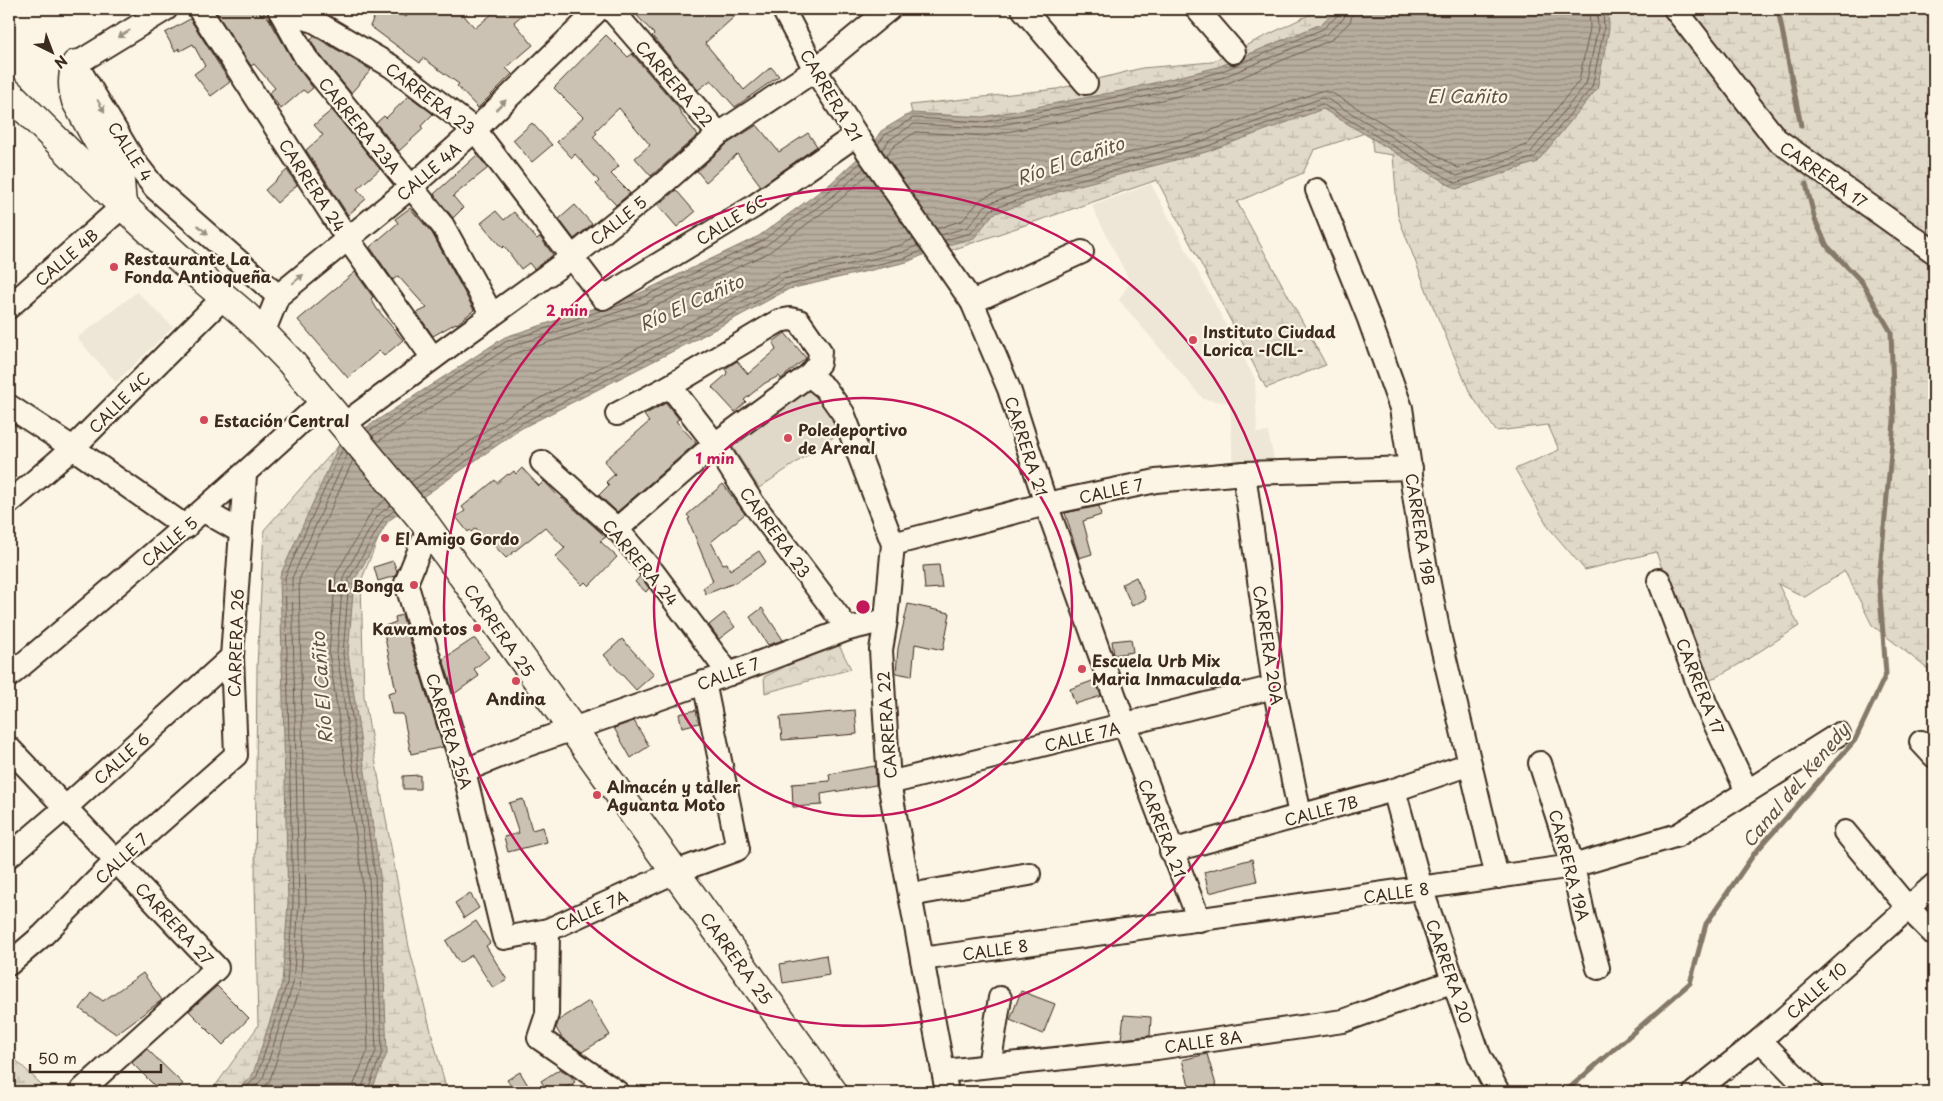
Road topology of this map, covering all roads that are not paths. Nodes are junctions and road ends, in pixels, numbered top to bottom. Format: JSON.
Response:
{"nodes":[{"id":1,"x":166,"y":9,"type":"edge"},
{"id":2,"x":199,"y":9,"type":"edge"},
{"id":3,"x":599,"y":9,"type":"edge"},
{"id":4,"x":611,"y":9,"type":"edge"},
{"id":5,"x":783,"y":9,"type":"edge"},
{"id":6,"x":889,"y":9,"type":"edge"},
{"id":7,"x":1023,"y":9,"type":"edge"},
{"id":8,"x":1196,"y":9,"type":"edge"},
{"id":9,"x":1675,"y":9,"type":"edge"},
{"id":10,"x":279,"y":10,"type":"edge"},
{"id":11,"x":1234,"y":52,"type":"dead end"},
{"id":12,"x":76,"y":64,"type":"junction"},
{"id":13,"x":815,"y":70,"type":"junction"},
{"id":14,"x":1086,"y":83,"type":"dead end"},
{"id":15,"x":14,"y":106,"type":"edge"},
{"id":16,"x":475,"y":130,"type":"junction"},
{"id":17,"x":719,"y":134,"type":"junction"},
{"id":18,"x":857,"y":137,"type":"junction"},
{"id":19,"x":411,"y":187,"type":"junction"},
{"id":20,"x":1317,"y":190,"type":"dead end"},
{"id":21,"x":123,"y":206,"type":"junction"},
{"id":22,"x":347,"y":238,"type":"junction"},
{"id":23,"x":1082,"y":252,"type":"dead end"},
{"id":24,"x":1934,"y":252,"type":"edge"},
{"id":25,"x":571,"y":258,"type":"junction"},
{"id":26,"x":278,"y":296,"type":"junction"},
{"id":27,"x":224,"y":297,"type":"junction"},
{"id":28,"x":603,"y":298,"type":"joint"},
{"id":29,"x":972,"y":302,"type":"junction"},
{"id":30,"x":9,"y":307,"type":"edge"},
{"id":31,"x":492,"y":315,"type":"junction"},
{"id":32,"x":263,"y":333,"type":"junction"},
{"id":33,"x":433,"y":358,"type":"junction"},
{"id":34,"x":809,"y":375,"type":"junction"},
{"id":35,"x":670,"y":386,"type":"junction"},
{"id":36,"x":324,"y":401,"type":"junction"},
{"id":37,"x":9,"y":406,"type":"edge"},
{"id":38,"x":617,"y":414,"type":"dead end"},
{"id":39,"x":347,"y":430,"type":"junction"},
{"id":40,"x":715,"y":444,"type":"junction"},
{"id":41,"x":73,"y":448,"type":"junction"},
{"id":42,"x":542,"y":462,"type":"dead end"},
{"id":43,"x":1411,"y":468,"type":"junction"},
{"id":44,"x":1244,"y":473,"type":"junction"},
{"id":45,"x":245,"y":475,"type":"junction"},
{"id":46,"x":9,"y":503,"type":"edge"},
{"id":47,"x":1046,"y":504,"type":"junction"},
{"id":48,"x":204,"y":511,"type":"junction"},
{"id":49,"x":424,"y":524,"type":"junction"},
{"id":50,"x":186,"y":527,"type":"junction"},
{"id":51,"x":617,"y":529,"type":"junction"},
{"id":52,"x":241,"y":532,"type":"junction"},
{"id":53,"x":893,"y":544,"type":"junction"},
{"id":54,"x":1659,"y":580,"type":"dead end"},
{"id":55,"x":886,"y":620,"type":"junction"},
{"id":56,"x":848,"y":629,"type":"junction"},
{"id":57,"x":232,"y":657,"type":"junction"},
{"id":58,"x":729,"y":674,"type":"junction"},
{"id":59,"x":9,"y":676,"type":"edge"},
{"id":60,"x":704,"y":682,"type":"junction"},
{"id":61,"x":1274,"y":687,"type":"junction"},
{"id":62,"x":1125,"y":725,"type":"junction"},
{"id":63,"x":571,"y":730,"type":"junction"},
{"id":64,"x":1839,"y":734,"type":"dead end"},
{"id":65,"x":9,"y":748,"type":"edge"},
{"id":66,"x":236,"y":755,"type":"joint"},
{"id":67,"x":1540,"y":763,"type":"dead end"},
{"id":68,"x":1470,"y":764,"type":"junction"},
{"id":69,"x":463,"y":771,"type":"junction"},
{"id":70,"x":889,"y":783,"type":"junction"},
{"id":71,"x":1394,"y":790,"type":"junction"},
{"id":72,"x":1747,"y":791,"type":"junction"},
{"id":73,"x":65,"y":808,"type":"junction"},
{"id":74,"x":1300,"y":815,"type":"junction"},
{"id":75,"x":1845,"y":832,"type":"dead end"},
{"id":76,"x":1171,"y":851,"type":"junction"},
{"id":77,"x":9,"y":856,"type":"edge"},
{"id":78,"x":117,"y":860,"type":"junction"},
{"id":79,"x":1573,"y":866,"type":"junction"},
{"id":80,"x":675,"y":872,"type":"junction"},
{"id":81,"x":1029,"y":874,"type":"dead end"},
{"id":82,"x":1497,"y":877,"type":"junction"},
{"id":83,"x":1934,"y":885,"type":"edge"},
{"id":84,"x":1421,"y":888,"type":"junction"},
{"id":85,"x":910,"y":895,"type":"junction"},
{"id":86,"x":1908,"y":908,"type":"junction"},
{"id":87,"x":1199,"y":920,"type":"junction"},
{"id":88,"x":548,"y":930,"type":"junction"},
{"id":89,"x":1934,"y":934,"type":"edge"},
{"id":90,"x":504,"y":938,"type":"joint"},
{"id":91,"x":922,"y":959,"type":"junction"},
{"id":92,"x":9,"y":964,"type":"edge"},
{"id":93,"x":1598,"y":968,"type":"dead end"},
{"id":94,"x":1454,"y":981,"type":"junction"},
{"id":95,"x":1000,"y":998,"type":"dead end"},
{"id":96,"x":1760,"y":1040,"type":"junction"},
{"id":97,"x":988,"y":1066,"type":"junction"},
{"id":98,"x":946,"y":1082,"type":"edge"},
{"id":99,"x":82,"y":1090,"type":"dead end"},
{"id":100,"x":614,"y":1092,"type":"edge"},
{"id":101,"x":833,"y":1092,"type":"edge"},
{"id":102,"x":1498,"y":1092,"type":"edge"},
{"id":103,"x":1695,"y":1092,"type":"edge"},
{"id":104,"x":1811,"y":1092,"type":"edge"}],
"edges":[{"from":1,"to":12,"type":"street","one_way":true},
{"from":2,"to":22,"type":"street","name":"CARRERA 24"},
{"from":16,"to":3,"type":"street","name":"CALLE 4A","one_way":true},
{"from":4,"to":17,"type":"street","name":"CARRERA 22"},
{"from":5,"to":13,"type":"street","name":"CARRERA 21"},
{"from":6,"to":13,"type":"street","name":"CALLE 5"},
{"from":7,"to":14,"type":"street"},
{"from":8,"to":11,"type":"street"},
{"from":9,"to":24,"type":"street","name":"CARRERA 17"},
{"from":10,"to":16,"type":"street","name":"CARRERA 23"},
{"from":10,"to":19,"type":"street","name":"CARRERA 23A"},
{"from":12,"to":21,"type":"main road"},
{"from":12,"to":26,"type":"street","name":"CALLE 4","one_way":true},
{"from":13,"to":17,"type":"street","name":"CALLE 5"},
{"from":13,"to":18,"type":"street","name":"CARRERA 21"},
{"from":15,"to":21,"type":"main road","name":"CARRERA 25"},
{"from":16,"to":19,"type":"street","name":"CALLE 4A"},
{"from":16,"to":25,"type":"street","name":"CARRERA 23"},
{"from":17,"to":25,"type":"street","name":"CALLE 5"},
{"from":18,"to":28,"type":"street","name":"CALLE 6C"},
{"from":18,"to":29,"type":"street","name":"CARRERA 21"},
{"from":19,"to":22,"type":"street","name":"CALLE 4A"},
{"from":19,"to":31,"type":"street","name":"CARRERA 23A"},
{"from":20,"to":43,"type":"street","name":"CARRERA 19B"},
{"from":21,"to":27,"type":"main road","name":"CARRERA 25"},
{"from":21,"to":30,"type":"street","name":"CALLE 4B"},
{"from":26,"to":22,"type":"street","name":"CALLE 4A","one_way":true},
{"from":22,"to":33,"type":"street","name":"CARRERA 24"},
{"from":23,"to":29,"type":"street"},
{"from":25,"to":28,"type":"street","name":"CARRERA 23"},
{"from":25,"to":31,"type":"street","name":"CALLE 5"},
{"from":26,"to":32,"type":"street","name":"CALLE 4A"},
{"from":27,"to":32,"type":"main road","name":"CARRERA 25"},
{"from":27,"to":41,"type":"street","name":"CALLE 4C"},
{"from":29,"to":47,"type":"street","name":"CARRERA 21"},
{"from":31,"to":33,"type":"street","name":"CALLE 5"},
{"from":32,"to":36,"type":"main road","name":"CARRERA 25"},
{"from":33,"to":39,"type":"street","name":"CALLE 5"},
{"from":34,"to":35,"type":"street"},
{"from":34,"to":40,"type":"street"},
{"from":34,"to":53,"type":"street","name":"CARRERA 22"},
{"from":35,"to":38,"type":"street"},
{"from":35,"to":40,"type":"street","name":"CARRERA 23"},
{"from":36,"to":39,"type":"main road","name":"CARRERA 25"},
{"from":36,"to":45,"type":"street","name":"CALLE 5"},
{"from":37,"to":41,"type":"street"},
{"from":39,"to":49,"type":"main road","name":"CARRERA 25"},
{"from":40,"to":51,"type":"street"},
{"from":40,"to":56,"type":"street","name":"CARRERA 23"},
{"from":41,"to":46,"type":"street","name":"CALLE 4C"},
{"from":41,"to":50,"type":"street"},
{"from":42,"to":51,"type":"street","name":"CARRERA 24"},
{"from":43,"to":44,"type":"street","name":"CALLE 7"},
{"from":43,"to":68,"type":"street","name":"CARRERA 19B"},
{"from":44,"to":47,"type":"street","name":"CALLE 7"},
{"from":44,"to":61,"type":"street","name":"CARRERA 20A"},
{"from":45,"to":48,"type":"street","name":"CALLE 5"},
{"from":45,"to":52,"type":"street","name":"CARRERA 26"},
{"from":47,"to":53,"type":"street","name":"CALLE 7"},
{"from":47,"to":62,"type":"street","name":"CARRERA 21"},
{"from":48,"to":50,"type":"street","name":"CALLE 5"},
{"from":48,"to":52,"type":"street"},
{"from":49,"to":63,"type":"main road","name":"CARRERA 25"},
{"from":49,"to":69,"type":"street","name":"CARRERA 25A"},
{"from":50,"to":59,"type":"street","name":"CALLE 5"},
{"from":51,"to":58,"type":"street","name":"CARRERA 24"},
{"from":52,"to":57,"type":"street","name":"CARRERA 26"},
{"from":53,"to":55,"type":"street","name":"CARRERA 22"},
{"from":54,"to":72,"type":"street","name":"CARRERA 17"},
{"from":55,"to":56,"type":"street","name":"CALLE 7"},
{"from":55,"to":70,"type":"street","name":"CARRERA 22"},
{"from":56,"to":58,"type":"street","name":"CALLE 7"},
{"from":57,"to":66,"type":"street","name":"CARRERA 26"},
{"from":57,"to":73,"type":"street","name":"CALLE 6"},
{"from":58,"to":60,"type":"street","name":"CALLE 7"},
{"from":60,"to":63,"type":"street","name":"CALLE 7"},
{"from":60,"to":80,"type":"street","name":"CALLE 7A"},
{"from":61,"to":62,"type":"street","name":"CALLE 7A"},
{"from":61,"to":74,"type":"street","name":"CARRERA 20A"},
{"from":62,"to":70,"type":"street","name":"CALLE 7A"},
{"from":62,"to":76,"type":"street","name":"CARRERA 21"},
{"from":63,"to":69,"type":"street","name":"CALLE 7"},
{"from":63,"to":80,"type":"main road","name":"CARRERA 25"},
{"from":64,"to":72,"type":"street","name":"CALLE 8"},
{"from":65,"to":73,"type":"street","name":"CARRERA 27"},
{"from":66,"to":78,"type":"street","name":"CALLE 7"},
{"from":67,"to":79,"type":"street","name":"CARRERA 19A"},
{"from":68,"to":71,"type":"street","name":"CALLE 7B"},
{"from":68,"to":82,"type":"street","name":"CARRERA 19B"},
{"from":69,"to":90,"type":"street","name":"CARRERA 25A"},
{"from":70,"to":85,"type":"street","name":"CARRERA 22"},
{"from":71,"to":74,"type":"street","name":"CALLE 7B"},
{"from":71,"to":84,"type":"street","name":"CARRERA 20"},
{"from":72,"to":79,"type":"street","name":"CALLE 8"},
{"from":73,"to":77,"type":"street","name":"CALLE 6"},
{"from":73,"to":78,"type":"street","name":"CARRERA 27"},
{"from":74,"to":76,"type":"street","name":"CALLE 7B"},
{"from":75,"to":86,"type":"street"},
{"from":76,"to":87,"type":"street","name":"CARRERA 21"},
{"from":78,"to":92,"type":"street","name":"CALLE 7"},
{"from":78,"to":99,"type":"street","name":"CARRERA 27"},
{"from":79,"to":82,"type":"street","name":"CALLE 8"},
{"from":79,"to":93,"type":"street","name":"CARRERA 19A"},
{"from":80,"to":88,"type":"street","name":"CALLE 7A"},
{"from":80,"to":101,"type":"main road","name":"CARRERA 25"},
{"from":81,"to":85,"type":"street"},
{"from":82,"to":84,"type":"street","name":"CALLE 8"},
{"from":83,"to":86,"type":"street","name":"CALLE 10"},
{"from":84,"to":87,"type":"street","name":"CALLE 8"},
{"from":84,"to":94,"type":"street","name":"CARRERA 20"},
{"from":85,"to":91,"type":"street","name":"CARRERA 22"},
{"from":86,"to":89,"type":"street"},
{"from":86,"to":96,"type":"street","name":"CALLE 10"},
{"from":87,"to":91,"type":"street","name":"CALLE 8"},
{"from":88,"to":90,"type":"street","name":"CALLE 7A"},
{"from":88,"to":100,"type":"street"},
{"from":91,"to":98,"type":"street","name":"CARRERA 22"},
{"from":94,"to":97,"type":"street","name":"CALLE 8A"},
{"from":94,"to":102,"type":"street","name":"CARRERA 20"},
{"from":95,"to":97,"type":"street"},
{"from":96,"to":103,"type":"street","name":"CALLE 10"},
{"from":96,"to":104,"type":"street"},
{"from":97,"to":98,"type":"street","name":"CALLE 8A"}]}
